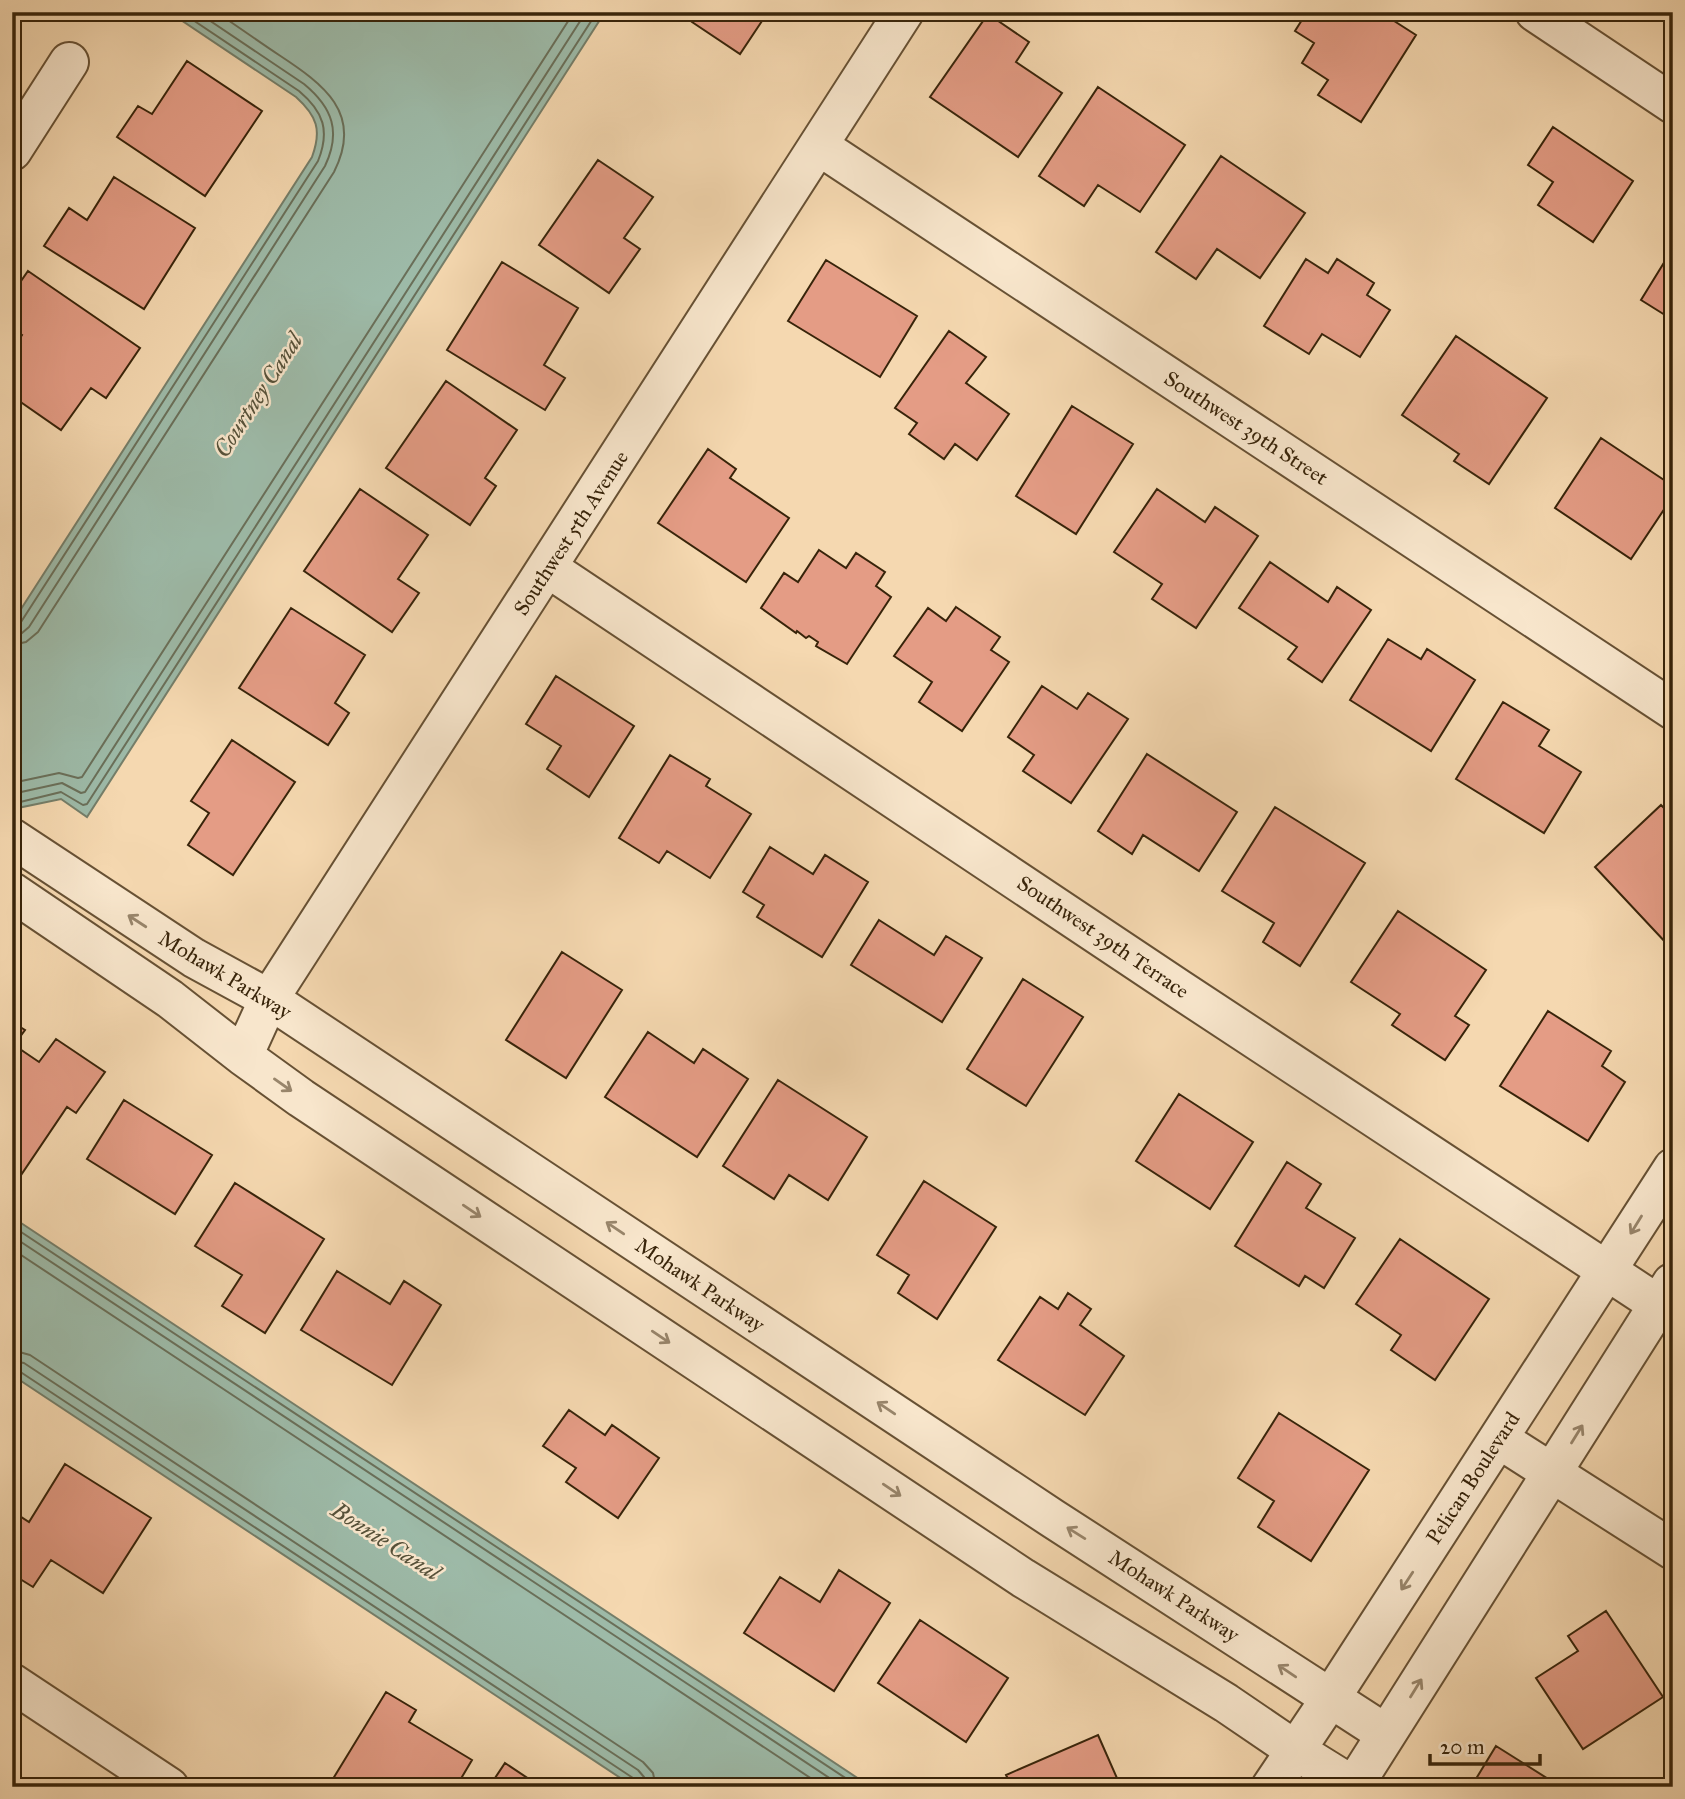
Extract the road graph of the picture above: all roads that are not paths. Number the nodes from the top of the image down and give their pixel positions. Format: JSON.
{"nodes":[{"id":1,"x":904,"y":12,"type":"edge"},
{"id":2,"x":1535,"y":12,"type":"edge"},
{"id":3,"x":69,"y":62,"type":"dead end"},
{"id":4,"x":1673,"y":104,"type":"edge"},
{"id":5,"x":819,"y":146,"type":"junction"},
{"id":6,"x":12,"y":151,"type":"edge"},
{"id":7,"x":548,"y":568,"type":"junction"},
{"id":8,"x":1673,"y":710,"type":"edge"},
{"id":9,"x":12,"y":838,"type":"edge"},
{"id":10,"x":12,"y":892,"type":"edge"},
{"id":11,"x":269,"y":999,"type":"junction"},
{"id":12,"x":243,"y":1056,"type":"junction"},
{"id":13,"x":1673,"y":1168,"type":"edge"},
{"id":14,"x":1608,"y":1270,"type":"junction"},
{"id":15,"x":1666,"y":1294,"type":"edge"},
{"id":16,"x":1499,"y":1439,"type":"junction"},
{"id":17,"x":1552,"y":1472,"type":"junction"},
{"id":18,"x":1673,"y":1550,"type":"edge"},
{"id":19,"x":12,"y":1683,"type":"edge"},
{"id":20,"x":1330,"y":1699,"type":"junction"},
{"id":21,"x":1386,"y":1734,"type":"junction"},
{"id":22,"x":1295,"y":1750,"type":"junction"},
{"id":23,"x":1353,"y":1786,"type":"edge"},
{"id":24,"x":169,"y":1787,"type":"edge"},
{"id":25,"x":1271,"y":1787,"type":"edge"}],
"edges":[{"from":1,"to":5,"type":"street","name":"Southwest 5th Avenue"},
{"from":2,"to":4,"type":"street"},
{"from":3,"to":6,"type":"street"},
{"from":5,"to":7,"type":"street","name":"Southwest 5th Avenue"},
{"from":5,"to":8,"type":"street","name":"Southwest 39th Street"},
{"from":7,"to":11,"type":"street","name":"Southwest 5th Avenue"},
{"from":7,"to":14,"type":"street","name":"Southwest 39th Terrace"},
{"from":11,"to":9,"type":"street","name":"Mohawk Parkway","one_way":true},
{"from":10,"to":12,"type":"street"},
{"from":11,"to":12,"type":"street","name":"Southwest 5th Avenue"},
{"from":20,"to":11,"type":"street","name":"Mohawk Parkway","one_way":true},
{"from":12,"to":22,"type":"street","one_way":true},
{"from":13,"to":14,"type":"street","name":"Pelican Boulevard","one_way":true},
{"from":14,"to":15,"type":"street","name":"Southwest 39th Terrace"},
{"from":14,"to":16,"type":"street","name":"Pelican Boulevard"},
{"from":17,"to":15,"type":"street","one_way":true},
{"from":16,"to":17,"type":"street"},
{"from":16,"to":20,"type":"street","name":"Pelican Boulevard","one_way":true},
{"from":17,"to":18,"type":"street"},
{"from":21,"to":17,"type":"street","one_way":true},
{"from":19,"to":24,"type":"street"},
{"from":20,"to":21,"type":"street","name":"Mohawk Parkway"},
{"from":20,"to":22,"type":"street","name":"Pelican Boulevard"},
{"from":21,"to":23,"type":"street"},
{"from":22,"to":23,"type":"street"},
{"from":22,"to":25,"type":"street","name":"Pelican Boulevard"}]}
